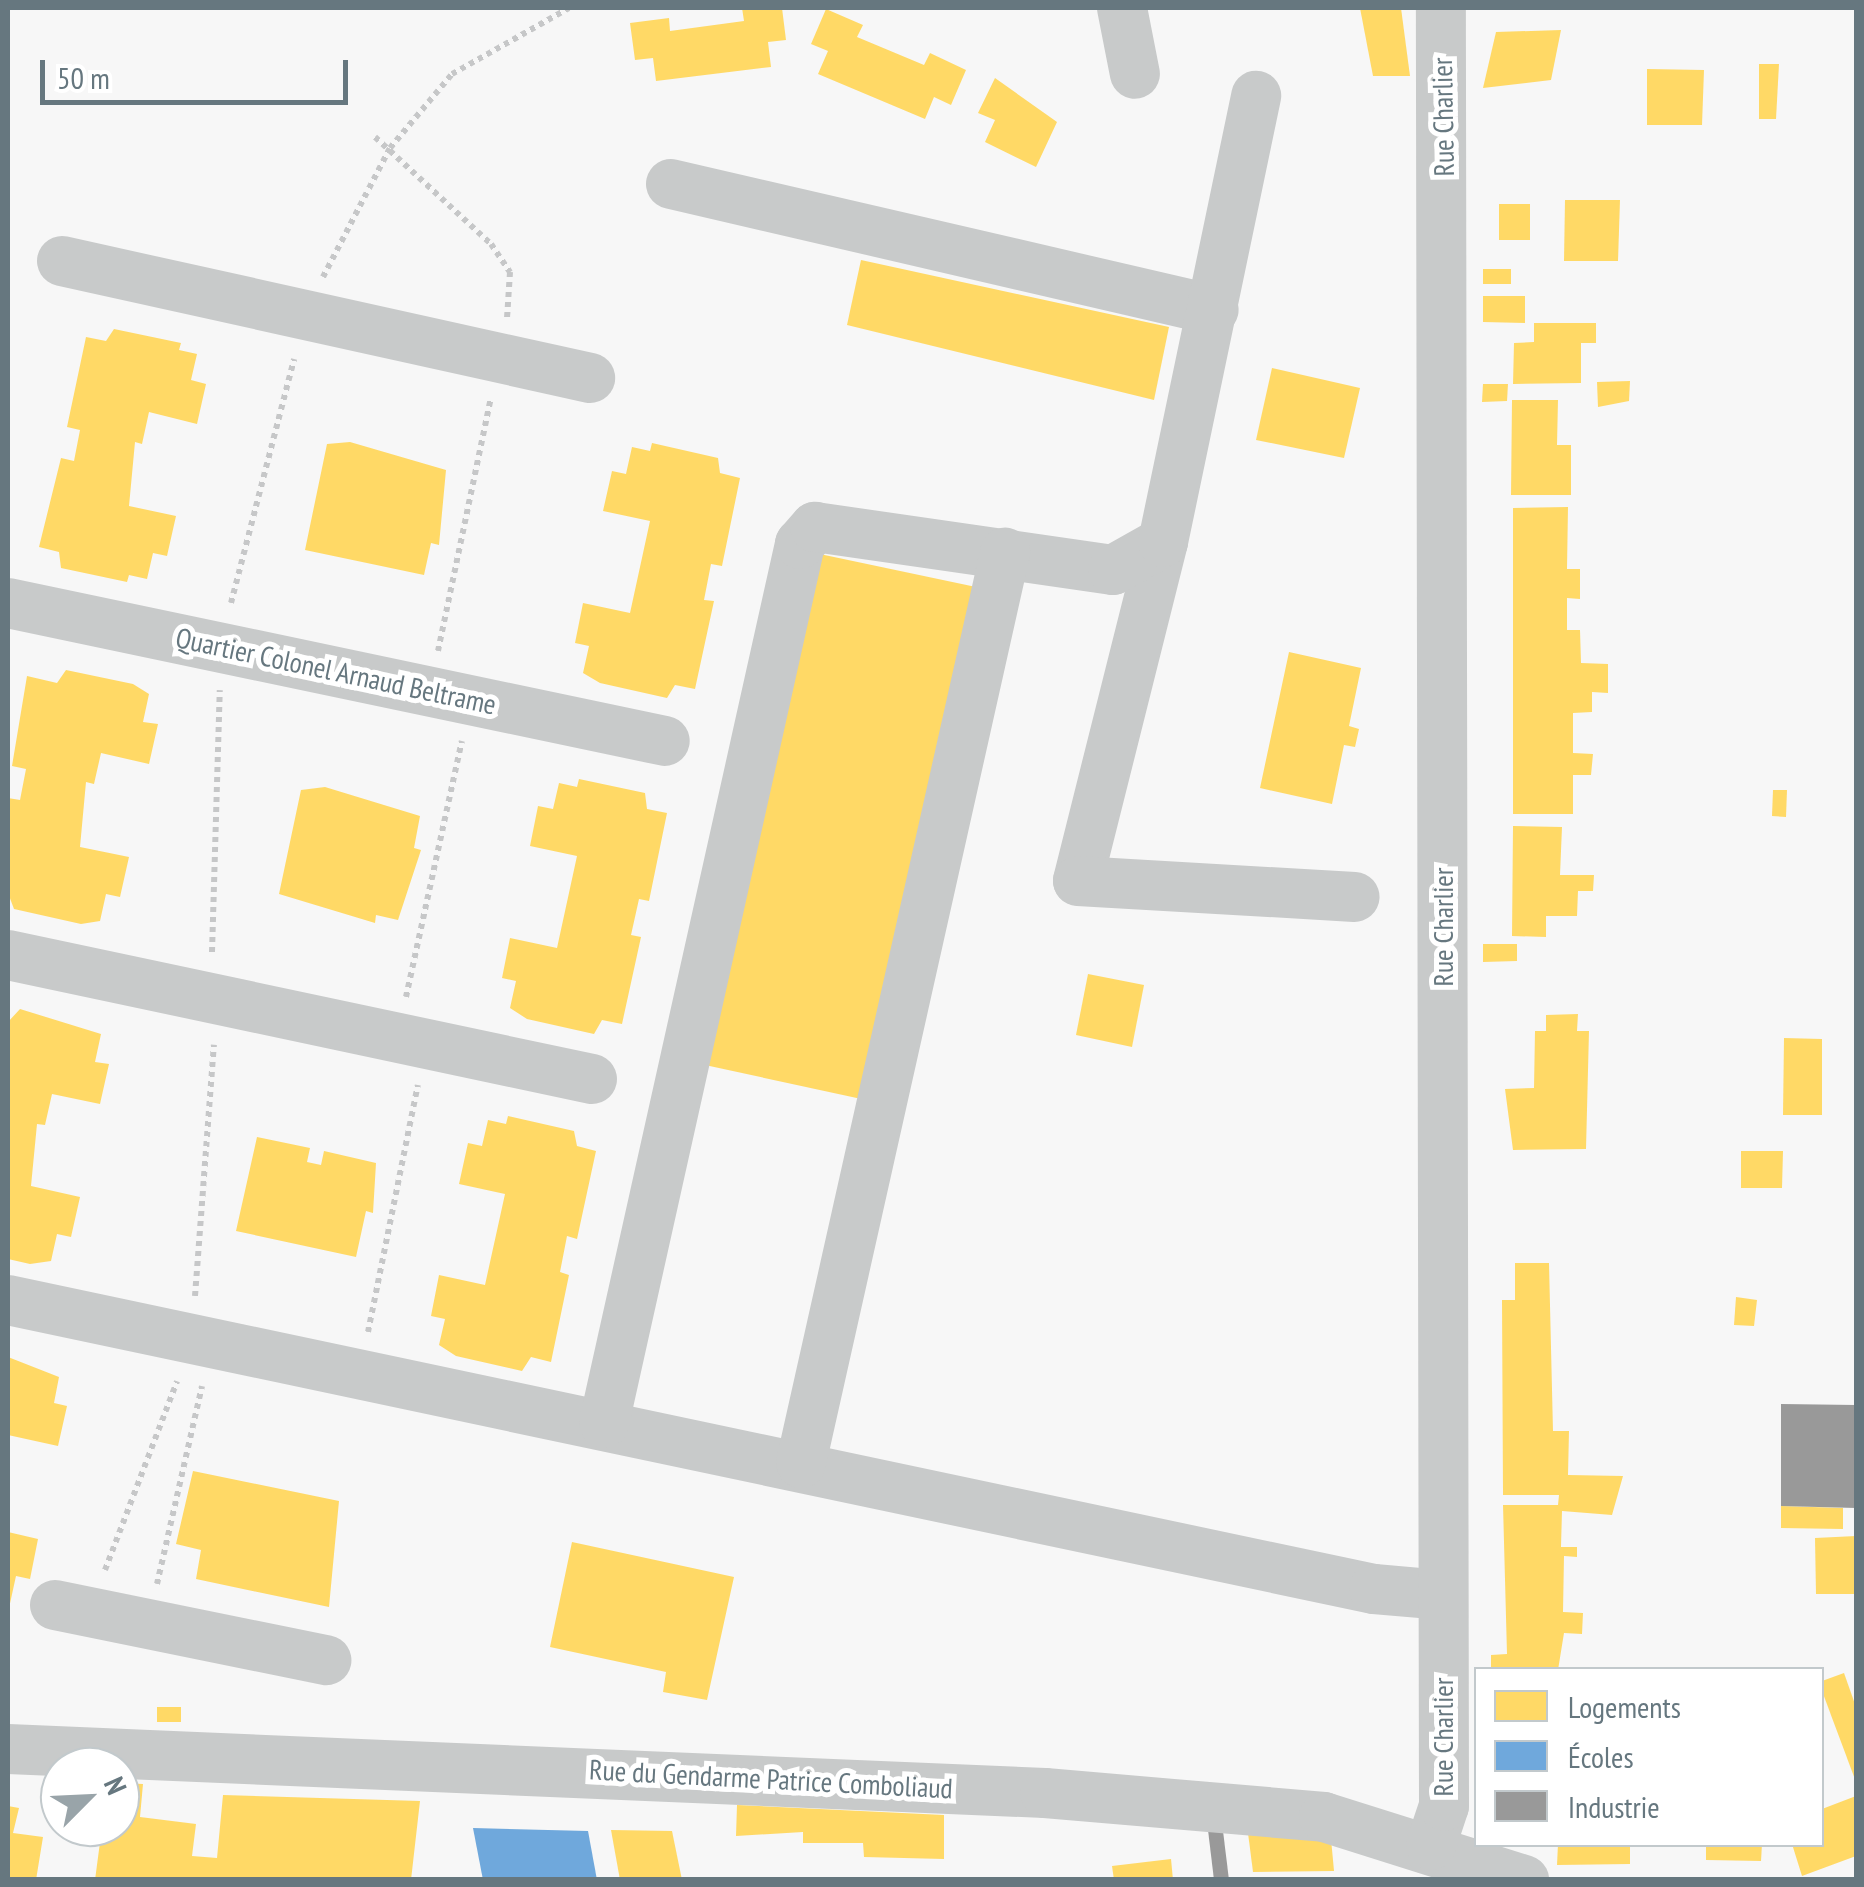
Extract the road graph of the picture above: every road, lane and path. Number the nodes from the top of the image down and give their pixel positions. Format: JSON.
{"nodes":[{"id":1,"x":569,"y":8,"type":"edge"},
{"id":2,"x":1122,"y":8,"type":"edge"},
{"id":3,"x":1441,"y":8,"type":"edge"},
{"id":4,"x":1135,"y":74,"type":"dead end"},
{"id":5,"x":1256,"y":96,"type":"dead end"},
{"id":6,"x":670,"y":184,"type":"dead end"},
{"id":7,"x":62,"y":261,"type":"dead end"},
{"id":8,"x":1214,"y":310,"type":"junction"},
{"id":9,"x":308,"y":318,"type":"junction"},
{"id":10,"x":590,"y":378,"type":"dead end"},
{"id":11,"x":1163,"y":542,"type":"junction"},
{"id":12,"x":1005,"y":553,"type":"junction"},
{"id":13,"x":8,"y":603,"type":"edge"},
{"id":14,"x":223,"y":647,"type":"junction"},
{"id":15,"x":471,"y":699,"type":"junction"},
{"id":16,"x":665,"y":741,"type":"dead end"},
{"id":17,"x":1355,"y":896,"type":"dead end"},
{"id":18,"x":8,"y":954,"type":"edge"},
{"id":19,"x":214,"y":1000,"type":"junction"},
{"id":20,"x":412,"y":1041,"type":"junction"},
{"id":21,"x":592,"y":1079,"type":"dead end"},
{"id":22,"x":8,"y":1300,"type":"edge"},
{"id":23,"x":200,"y":1340,"type":"junction"},
{"id":24,"x":360,"y":1373,"type":"junction"},
{"id":25,"x":604,"y":1423,"type":"junction"},
{"id":26,"x":801,"y":1464,"type":"junction"},
{"id":27,"x":1442,"y":1595,"type":"junction"},
{"id":28,"x":69,"y":1608,"type":"joint"},
{"id":29,"x":148,"y":1624,"type":"junction"},
{"id":30,"x":326,"y":1660,"type":"dead end"},
{"id":31,"x":8,"y":1748,"type":"edge"},
{"id":32,"x":1431,"y":1845,"type":"junction"},
{"id":33,"x":1524,"y":1880,"type":"edge"}],
"edges":[{"from":1,"to":9,"type":"path"},
{"from":2,"to":4,"type":"street"},
{"from":3,"to":27,"type":"street","name":"Rue Charlier"},
{"from":5,"to":8,"type":"street"},
{"from":6,"to":8,"type":"street"},
{"from":7,"to":9,"type":"street"},
{"from":8,"to":11,"type":"street"},
{"from":9,"to":10,"type":"street"},
{"from":9,"to":14,"type":"path"},
{"from":11,"to":12,"type":"street"},
{"from":11,"to":17,"type":"street"},
{"from":12,"to":25,"type":"street"},
{"from":12,"to":26,"type":"street"},
{"from":13,"to":14,"type":"street","name":"Quartier Colonel Arnaud Beltrame"},
{"from":14,"to":15,"type":"street","name":"Quartier Colonel Arnaud Beltrame"},
{"from":14,"to":19,"type":"path"},
{"from":15,"to":16,"type":"street","name":"Quartier Colonel Arnaud Beltrame"},
{"from":15,"to":20,"type":"path"},
{"from":18,"to":19,"type":"street"},
{"from":19,"to":20,"type":"street"},
{"from":19,"to":23,"type":"path"},
{"from":20,"to":21,"type":"street"},
{"from":20,"to":24,"type":"path"},
{"from":22,"to":23,"type":"street"},
{"from":23,"to":24,"type":"street"},
{"from":23,"to":28,"type":"path"},
{"from":23,"to":29,"type":"path"},
{"from":24,"to":25,"type":"street"},
{"from":25,"to":26,"type":"street"},
{"from":26,"to":27,"type":"street"},
{"from":27,"to":32,"type":"street","name":"Rue Charlier"},
{"from":28,"to":29,"type":"street"},
{"from":29,"to":30,"type":"street"},
{"from":31,"to":32,"type":"street","name":"Rue du Gendarme Patrice Comboliaud"},
{"from":32,"to":33,"type":"street","name":"Rue du Gendarme Patrice Comboliaud"}]}
